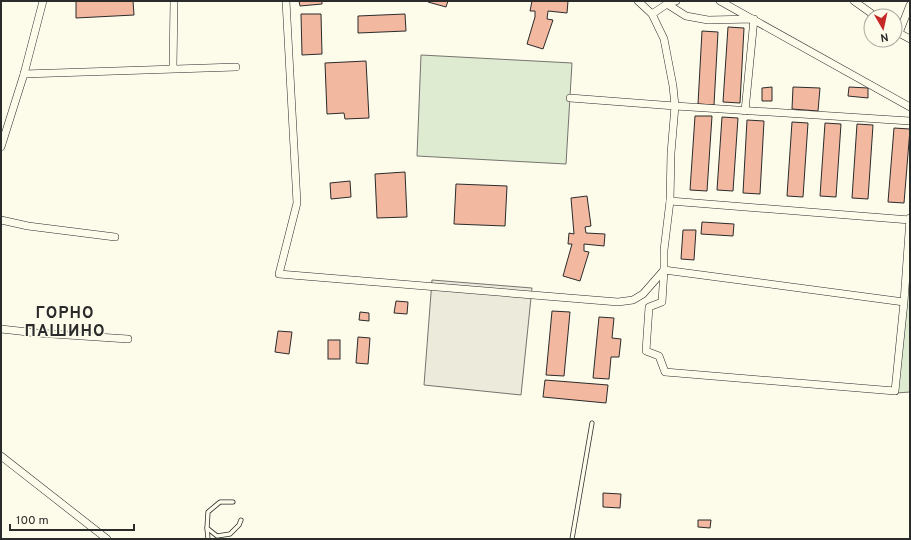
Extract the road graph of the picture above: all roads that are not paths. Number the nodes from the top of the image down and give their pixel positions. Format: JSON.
{"nodes":[{"id":1,"x":43,"y":1,"type":"edge"},
{"id":2,"x":174,"y":1,"type":"edge"},
{"id":3,"x":286,"y":1,"type":"edge"},
{"id":4,"x":638,"y":1,"type":"edge"},
{"id":5,"x":676,"y":1,"type":"edge"},
{"id":6,"x":720,"y":1,"type":"edge"},
{"id":7,"x":854,"y":1,"type":"edge"},
{"id":8,"x":667,"y":4,"type":"junction"},
{"id":9,"x":910,"y":5,"type":"edge"},
{"id":10,"x":864,"y":8,"type":"edge"},
{"id":11,"x":652,"y":14,"type":"junction"},
{"id":12,"x":754,"y":19,"type":"junction"},
{"id":13,"x":903,"y":20,"type":"edge"},
{"id":14,"x":236,"y":67,"type":"dead end"},
{"id":15,"x":173,"y":68,"type":"junction"},
{"id":16,"x":24,"y":74,"type":"junction"},
{"id":17,"x":570,"y":98,"type":"dead end"},
{"id":18,"x":675,"y":106,"type":"junction"},
{"id":19,"x":910,"y":107,"type":"edge"},
{"id":20,"x":745,"y":111,"type":"junction"},
{"id":21,"x":910,"y":121,"type":"edge"},
{"id":22,"x":1,"y":147,"type":"edge"},
{"id":23,"x":670,"y":201,"type":"junction"},
{"id":24,"x":910,"y":219,"type":"edge"},
{"id":25,"x":1,"y":220,"type":"edge"},
{"id":26,"x":115,"y":237,"type":"dead end"},
{"id":27,"x":664,"y":270,"type":"junction"},
{"id":28,"x":904,"y":302,"type":"junction"},
{"id":29,"x":1,"y":329,"type":"edge"},
{"id":30,"x":128,"y":339,"type":"dead end"},
{"id":31,"x":592,"y":423,"type":"dead end"},
{"id":32,"x":1,"y":456,"type":"edge"},
{"id":33,"x":233,"y":502,"type":"dead end"},
{"id":34,"x":241,"y":520,"type":"dead end"},
{"id":35,"x":207,"y":528,"type":"junction"},
{"id":36,"x":218,"y":537,"type":"edge"},
{"id":37,"x":107,"y":539,"type":"edge"},
{"id":38,"x":208,"y":539,"type":"edge"},
{"id":39,"x":572,"y":539,"type":"edge"}],
"edges":[{"from":1,"to":16,"type":"street"},
{"from":2,"to":15,"type":"street"},
{"from":3,"to":27,"type":"street"},
{"from":4,"to":11,"type":"street"},
{"from":5,"to":8,"type":"street"},
{"from":6,"to":12,"type":"street"},
{"from":7,"to":10,"type":"street"},
{"from":8,"to":11,"type":"street"},
{"from":8,"to":12,"type":"street"},
{"from":9,"to":13,"type":"street"},
{"from":11,"to":18,"type":"street"},
{"from":12,"to":19,"type":"street"},
{"from":12,"to":20,"type":"street"},
{"from":14,"to":15,"type":"street"},
{"from":15,"to":16,"type":"street"},
{"from":16,"to":22,"type":"street"},
{"from":17,"to":18,"type":"street"},
{"from":18,"to":20,"type":"street"},
{"from":18,"to":23,"type":"street"},
{"from":20,"to":21,"type":"street"},
{"from":23,"to":24,"type":"street"},
{"from":23,"to":27,"type":"street"},
{"from":24,"to":28,"type":"street"},
{"from":25,"to":26,"type":"street"},
{"from":27,"to":28,"type":"street"},
{"from":27,"to":28,"type":"street"},
{"from":29,"to":30,"type":"street"},
{"from":31,"to":39,"type":"lane"},
{"from":32,"to":37,"type":"street"},
{"from":33,"to":35,"type":"lane"},
{"from":34,"to":36,"type":"lane"},
{"from":35,"to":36,"type":"lane"},
{"from":35,"to":38,"type":"lane"}]}
